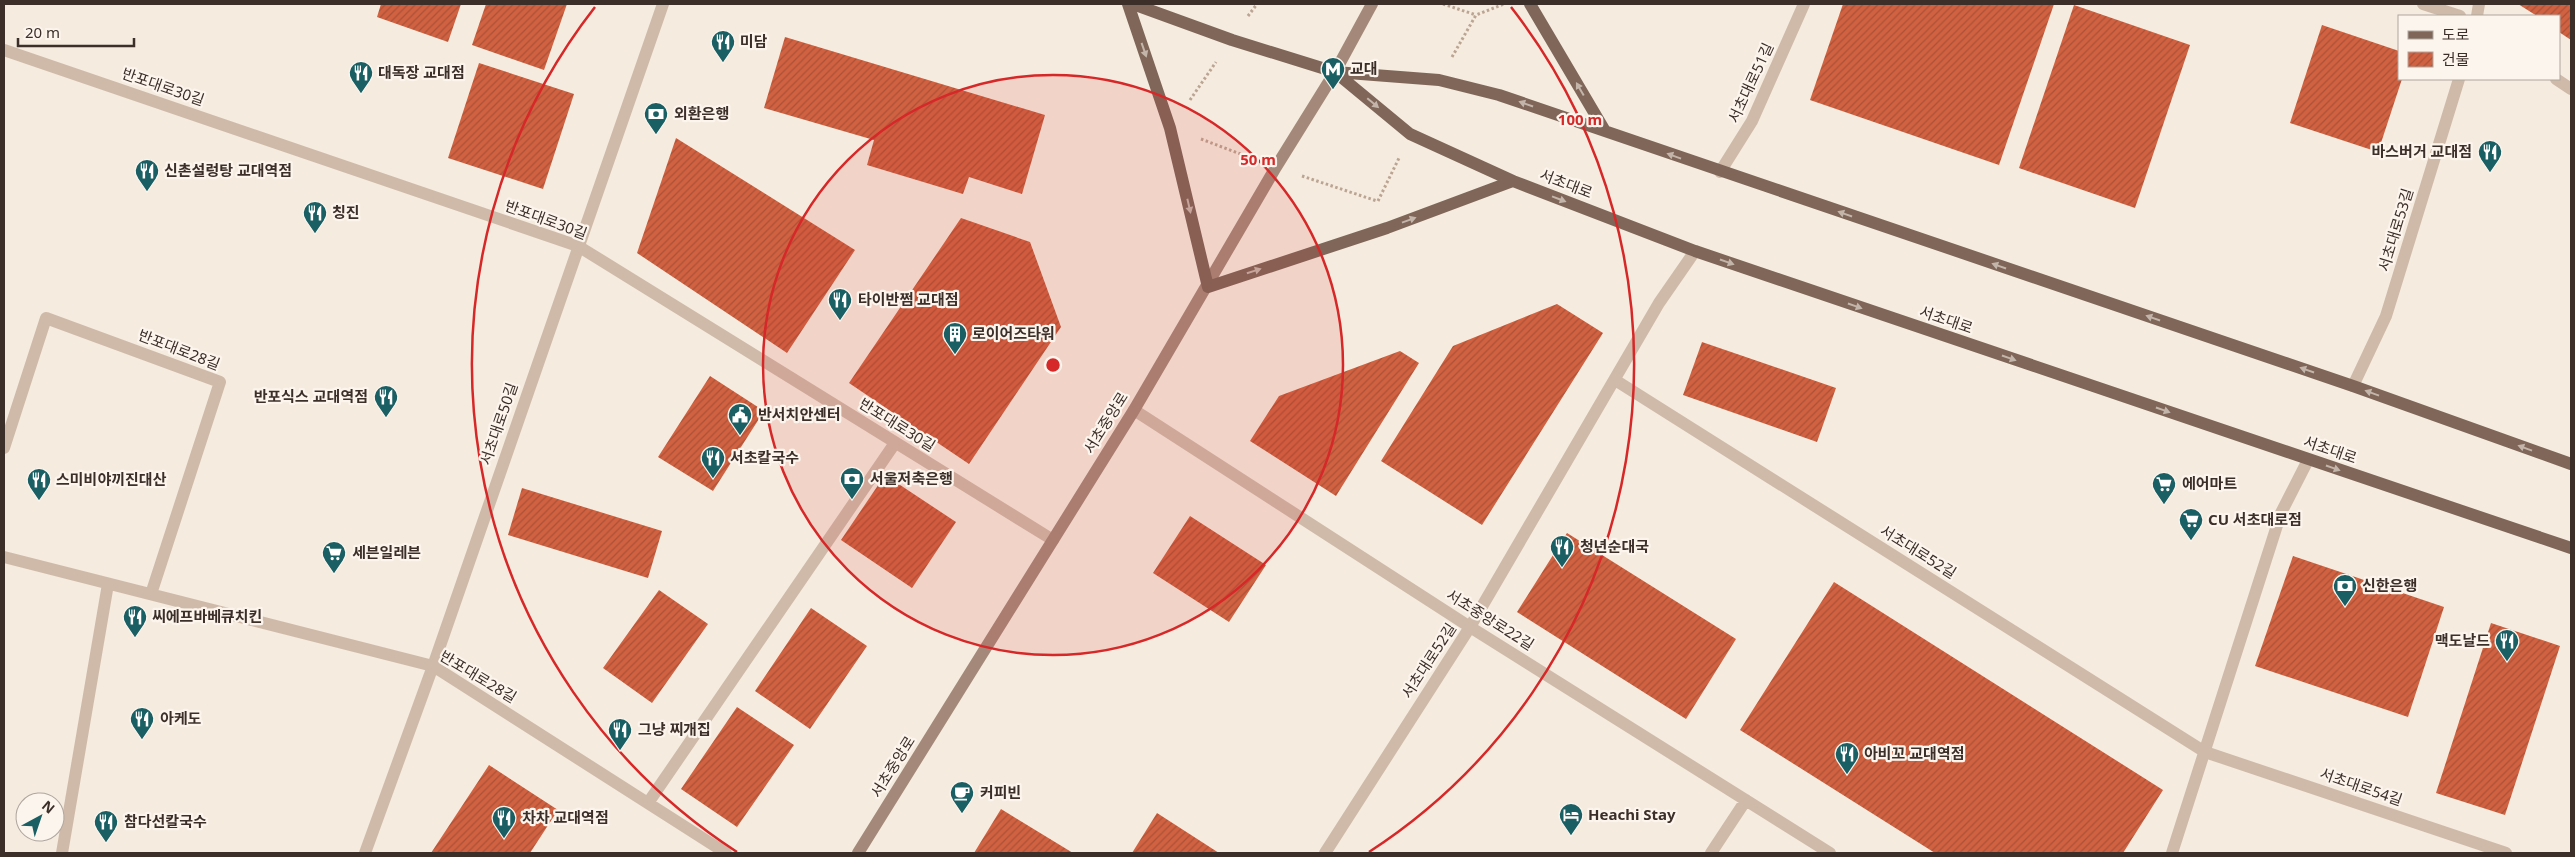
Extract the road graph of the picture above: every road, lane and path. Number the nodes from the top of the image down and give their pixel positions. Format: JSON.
{"nodes":[{"id":1,"x":663,"y":4,"type":"edge"},
{"id":2,"x":1128,"y":4,"type":"edge"},
{"id":3,"x":1133,"y":4,"type":"edge"},
{"id":4,"x":1257,"y":4,"type":"edge"},
{"id":5,"x":1372,"y":4,"type":"edge"},
{"id":6,"x":1442,"y":4,"type":"edge"},
{"id":7,"x":1504,"y":4,"type":"edge"},
{"id":8,"x":1530,"y":4,"type":"edge"},
{"id":9,"x":1804,"y":4,"type":"edge"},
{"id":10,"x":2423,"y":4,"type":"edge"},
{"id":11,"x":2457,"y":15,"type":"edge"},
{"id":12,"x":1232,"y":40,"type":"junction"},
{"id":13,"x":4,"y":50,"type":"edge"},
{"id":14,"x":1335,"y":72,"type":"junction"},
{"id":15,"x":2459,"y":80,"type":"edge"},
{"id":16,"x":2558,"y":80,"type":"edge"},
{"id":17,"x":2571,"y":89,"type":"edge"},
{"id":18,"x":1170,"y":128,"type":"junction"},
{"id":19,"x":1605,"y":131,"type":"junction"},
{"id":20,"x":1720,"y":172,"type":"junction"},
{"id":21,"x":1513,"y":181,"type":"junction"},
{"id":22,"x":578,"y":246,"type":"junction"},
{"id":23,"x":1696,"y":251,"type":"junction"},
{"id":24,"x":1208,"y":287,"type":"junction"},
{"id":25,"x":1615,"y":380,"type":"junction"},
{"id":26,"x":2353,"y":386,"type":"junction"},
{"id":27,"x":1134,"y":410,"type":"junction"},
{"id":28,"x":895,"y":443,"type":"junction"},
{"id":29,"x":4,"y":448,"type":"edge"},
{"id":30,"x":2308,"y":460,"type":"junction"},
{"id":31,"x":2571,"y":464,"type":"edge"},
{"id":32,"x":1053,"y":540,"type":"junction"},
{"id":33,"x":2571,"y":548,"type":"edge"},
{"id":34,"x":4,"y":557,"type":"edge"},
{"id":35,"x":108,"y":584,"type":"junction"},
{"id":36,"x":151,"y":594,"type":"junction"},
{"id":37,"x":1470,"y":627,"type":"junction"},
{"id":38,"x":433,"y":666,"type":"junction"},
{"id":39,"x":2205,"y":752,"type":"junction"},
{"id":40,"x":1746,"y":800,"type":"junction"},
{"id":41,"x":648,"y":803,"type":"junction"},
{"id":42,"x":62,"y":853,"type":"edge"},
{"id":43,"x":365,"y":853,"type":"edge"},
{"id":44,"x":726,"y":853,"type":"edge"},
{"id":45,"x":858,"y":853,"type":"edge"},
{"id":46,"x":1325,"y":853,"type":"edge"},
{"id":47,"x":1711,"y":853,"type":"edge"},
{"id":48,"x":1830,"y":853,"type":"edge"},
{"id":49,"x":2172,"y":853,"type":"edge"},
{"id":50,"x":2506,"y":853,"type":"edge"}],
"edges":[{"from":1,"to":22,"type":"street","name":"서초대로50길"},
{"from":2,"to":18,"type":"main road","one_way":true},
{"from":3,"to":12,"type":"main road","name":"서초대로"},
{"from":4,"to":12,"type":"path"},
{"from":5,"to":14,"type":"main road","name":"서초중앙로"},
{"from":6,"to":7,"type":"path"},
{"from":19,"to":8,"type":"main road","one_way":true},
{"from":9,"to":20,"type":"street","name":"서초대로51길"},
{"from":10,"to":11,"type":"street"},
{"from":12,"to":14,"type":"main road","name":"서초대로"},
{"from":12,"to":18,"type":"path"},
{"from":13,"to":22,"type":"street","name":"반포대로30길"},
{"from":19,"to":14,"type":"main road","name":"서초대로","one_way":true},
{"from":14,"to":21,"type":"main road","name":"서초대로","one_way":true},
{"from":14,"to":24,"type":"main road","name":"서초중앙로"},
{"from":15,"to":26,"type":"street","name":"서초대로53길"},
{"from":16,"to":17,"type":"street"},
{"from":18,"to":24,"type":"main road","one_way":true},
{"from":20,"to":19,"type":"main road","name":"서초대로","one_way":true},
{"from":26,"to":20,"type":"main road","name":"서초대로","one_way":true},
{"from":21,"to":23,"type":"main road","name":"서초대로","one_way":true},
{"from":24,"to":21,"type":"main road","one_way":true},
{"from":22,"to":28,"type":"street","name":"반포대로30길"},
{"from":22,"to":38,"type":"street","name":"서초대로50길"},
{"from":23,"to":25,"type":"street","name":"서초대로52길"},
{"from":23,"to":30,"type":"main road","name":"서초대로","one_way":true},
{"from":24,"to":27,"type":"main road","name":"서초중앙로"},
{"from":25,"to":37,"type":"street","name":"서초대로52길"},
{"from":25,"to":39,"type":"street","name":"서초대로52길"},
{"from":31,"to":26,"type":"main road","name":"서초대로","one_way":true},
{"from":27,"to":32,"type":"main road","name":"서초중앙로"},
{"from":27,"to":37,"type":"street","name":"서초중앙로22길"},
{"from":28,"to":32,"type":"street","name":"반포대로30길"},
{"from":28,"to":41,"type":"street"},
{"from":29,"to":36,"type":"street","name":"반포대로28길"},
{"from":30,"to":33,"type":"main road","name":"서초대로","one_way":true},
{"from":30,"to":39,"type":"street"},
{"from":32,"to":45,"type":"main road","name":"서초중앙로"},
{"from":34,"to":35,"type":"street","name":"반포대로28길"},
{"from":35,"to":36,"type":"street","name":"반포대로28길"},
{"from":35,"to":42,"type":"street"},
{"from":36,"to":38,"type":"street","name":"반포대로28길"},
{"from":37,"to":40,"type":"street","name":"서초중앙로22길"},
{"from":37,"to":46,"type":"street","name":"서초대로52길"},
{"from":38,"to":41,"type":"street","name":"반포대로28길"},
{"from":38,"to":43,"type":"street","name":"서초대로50길"},
{"from":39,"to":49,"type":"street"},
{"from":39,"to":50,"type":"street","name":"서초대로54길"},
{"from":40,"to":47,"type":"street"},
{"from":40,"to":48,"type":"street","name":"서초중앙로22길"},
{"from":41,"to":44,"type":"street","name":"반포대로28길"}]}
